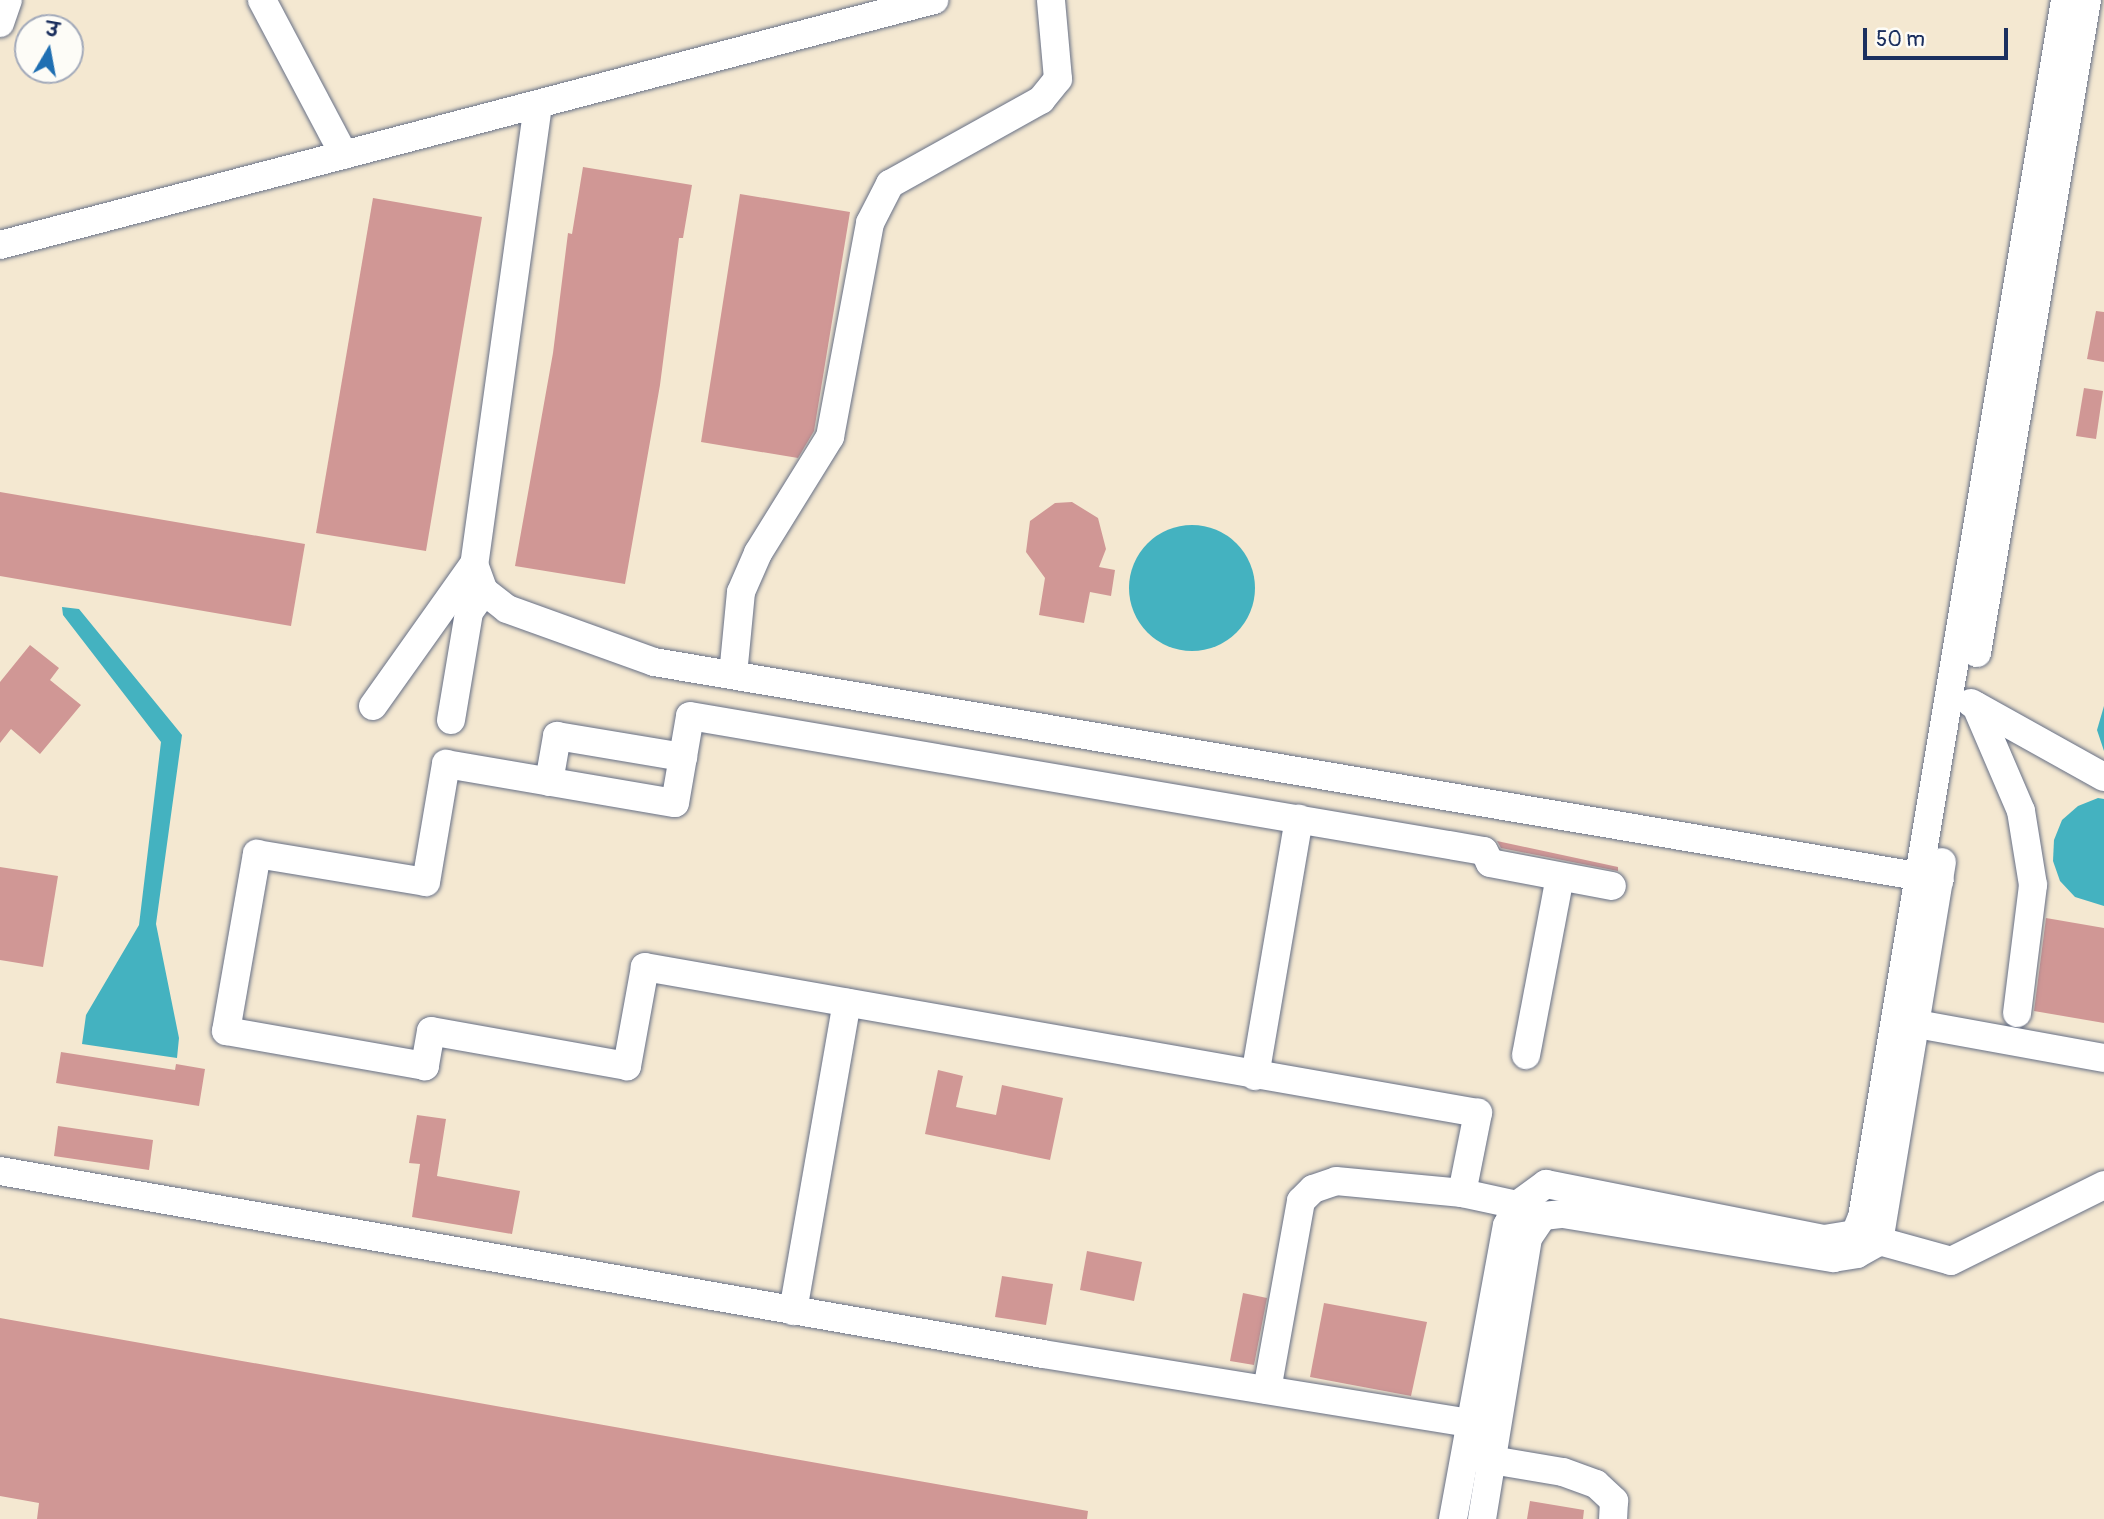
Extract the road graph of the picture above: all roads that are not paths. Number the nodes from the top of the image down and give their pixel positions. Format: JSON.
{"nodes":[{"id":1,"x":8,"y":0,"type":"edge"},
{"id":2,"x":262,"y":0,"type":"edge"},
{"id":3,"x":934,"y":0,"type":"edge"},
{"id":4,"x":1051,"y":0,"type":"edge"},
{"id":5,"x":2065,"y":0,"type":"edge"},
{"id":6,"x":2087,"y":0,"type":"edge"},
{"id":7,"x":0,"y":23,"type":"edge"},
{"id":8,"x":538,"y":105,"type":"junction"},
{"id":9,"x":344,"y":155,"type":"junction"},
{"id":10,"x":0,"y":245,"type":"edge"},
{"id":11,"x":2030,"y":275,"type":"junction"},
{"id":12,"x":474,"y":564,"type":"junction"},
{"id":13,"x":484,"y":590,"type":"junction"},
{"id":14,"x":733,"y":674,"type":"junction"},
{"id":15,"x":1972,"y":704,"type":"junction"},
{"id":16,"x":373,"y":706,"type":"dead end"},
{"id":17,"x":451,"y":720,"type":"dead end"},
{"id":18,"x":683,"y":757,"type":"junction"},
{"id":19,"x":2104,"y":777,"type":"edge"},
{"id":20,"x":549,"y":782,"type":"junction"},
{"id":21,"x":1299,"y":820,"type":"junction"},
{"id":22,"x":1560,"y":877,"type":"junction"},
{"id":23,"x":1930,"y":878,"type":"junction"},
{"id":24,"x":1612,"y":887,"type":"dead end"},
{"id":25,"x":847,"y":1003,"type":"junction"},
{"id":26,"x":2017,"y":1013,"type":"dead end"},
{"id":27,"x":1917,"y":1024,"type":"junction"},
{"id":28,"x":1526,"y":1055,"type":"dead end"},
{"id":29,"x":2104,"y":1058,"type":"edge"},
{"id":30,"x":1255,"y":1076,"type":"junction"},
{"id":31,"x":0,"y":1171,"type":"edge"},
{"id":32,"x":2104,"y":1185,"type":"edge"},
{"id":33,"x":1462,"y":1193,"type":"junction"},
{"id":34,"x":1529,"y":1212,"type":"junction"},
{"id":35,"x":1867,"y":1238,"type":"junction"},
{"id":36,"x":793,"y":1311,"type":"junction"},
{"id":37,"x":1266,"y":1390,"type":"junction"},
{"id":38,"x":1470,"y":1423,"type":"junction"},
{"id":39,"x":1497,"y":1427,"type":"junction"},
{"id":40,"x":1464,"y":1455,"type":"junction"},
{"id":41,"x":1492,"y":1459,"type":"junction"},
{"id":42,"x":1453,"y":1519,"type":"edge"},
{"id":43,"x":1482,"y":1519,"type":"edge"},
{"id":44,"x":1613,"y":1519,"type":"edge"}],
"edges":[{"from":1,"to":7,"type":"street"},
{"from":2,"to":9,"type":"street"},
{"from":3,"to":8,"type":"street"},
{"from":4,"to":14,"type":"street"},
{"from":5,"to":11,"type":"street"},
{"from":6,"to":11,"type":"street"},
{"from":8,"to":9,"type":"street"},
{"from":8,"to":12,"type":"street"},
{"from":9,"to":10,"type":"street"},
{"from":11,"to":15,"type":"street"},
{"from":11,"to":23,"type":"street"},
{"from":12,"to":13,"type":"street"},
{"from":12,"to":16,"type":"street"},
{"from":13,"to":14,"type":"street"},
{"from":13,"to":17,"type":"street"},
{"from":14,"to":23,"type":"street"},
{"from":15,"to":19,"type":"street"},
{"from":15,"to":23,"type":"street"},
{"from":15,"to":26,"type":"street"},
{"from":18,"to":20,"type":"street"},
{"from":18,"to":20,"type":"street"},
{"from":18,"to":21,"type":"street"},
{"from":20,"to":25,"type":"street"},
{"from":21,"to":22,"type":"street"},
{"from":21,"to":30,"type":"street"},
{"from":22,"to":24,"type":"street"},
{"from":22,"to":28,"type":"street"},
{"from":23,"to":27,"type":"street"},
{"from":23,"to":35,"type":"street"},
{"from":25,"to":30,"type":"street"},
{"from":25,"to":36,"type":"street"},
{"from":27,"to":29,"type":"street"},
{"from":27,"to":35,"type":"street"},
{"from":30,"to":33,"type":"street"},
{"from":31,"to":36,"type":"street"},
{"from":32,"to":35,"type":"street"},
{"from":33,"to":34,"type":"street"},
{"from":33,"to":37,"type":"street"},
{"from":34,"to":35,"type":"street"},
{"from":34,"to":38,"type":"street"},
{"from":34,"to":39,"type":"street"},
{"from":36,"to":37,"type":"street"},
{"from":37,"to":38,"type":"street"},
{"from":38,"to":39,"type":"street"},
{"from":38,"to":40,"type":"street"},
{"from":39,"to":41,"type":"street"},
{"from":40,"to":41,"type":"street"},
{"from":40,"to":42,"type":"street"},
{"from":41,"to":43,"type":"street"},
{"from":41,"to":44,"type":"street"}]}
